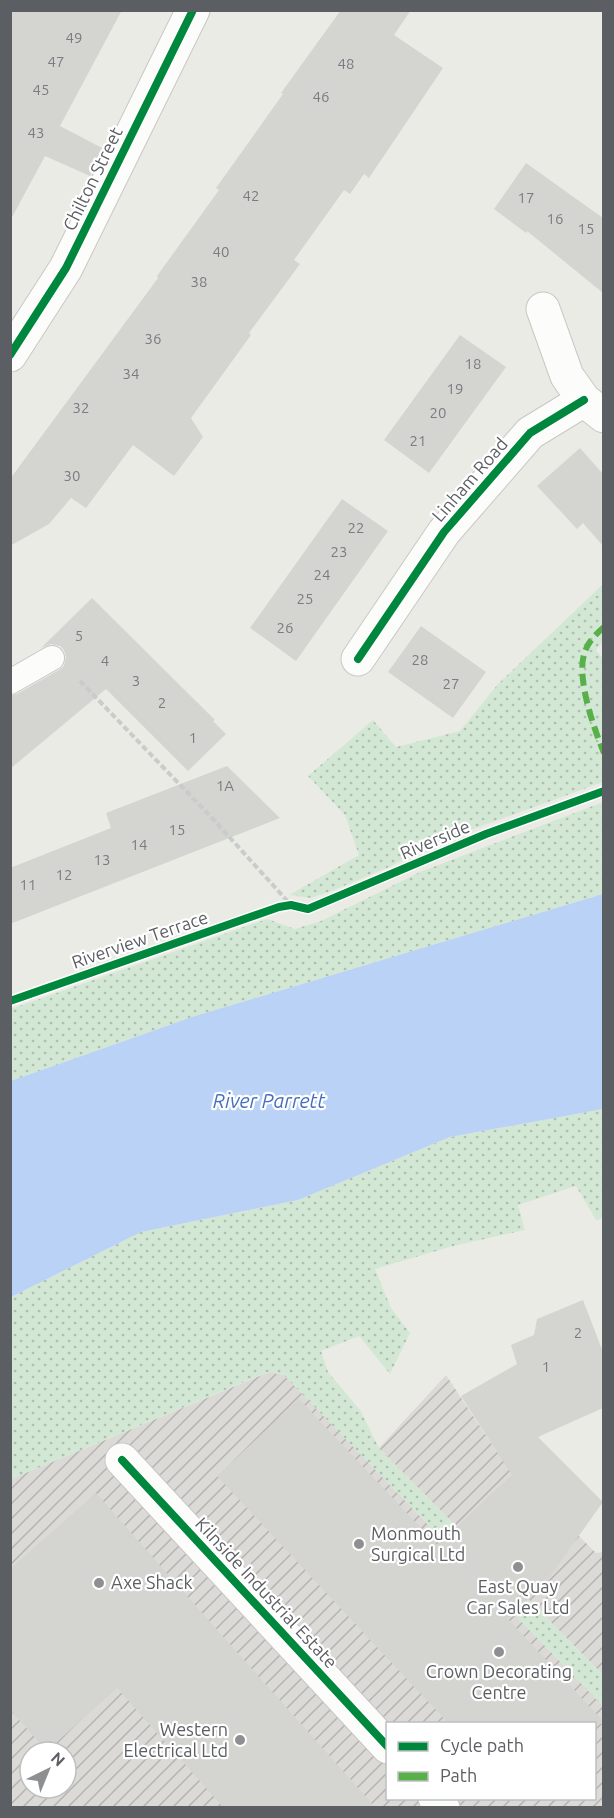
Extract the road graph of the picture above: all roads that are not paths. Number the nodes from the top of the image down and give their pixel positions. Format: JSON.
{"nodes":[{"id":1,"x":193,"y":10,"type":"edge"},
{"id":2,"x":543,"y":309,"type":"dead end"},
{"id":3,"x":10,"y":355,"type":"edge"},
{"id":4,"x":594,"y":408,"type":"edge"},
{"id":5,"x":52,"y":658,"type":"road end"},
{"id":6,"x":358,"y":659,"type":"dead end"},
{"id":7,"x":10,"y":682,"type":"edge"},
{"id":8,"x":122,"y":1460,"type":"dead end"},
{"id":9,"x":386,"y":1746,"type":"edge"}],
"edges":[{"from":1,"to":3,"type":"street","name":"Chilton Street"},
{"from":2,"to":4,"type":"street","name":"Linham Road"},
{"from":4,"to":6,"type":"street","name":"Linham Road"},
{"from":5,"to":7,"type":"lane"},
{"from":8,"to":9,"type":"street","name":"Kilnside Industrial Estate"}]}
